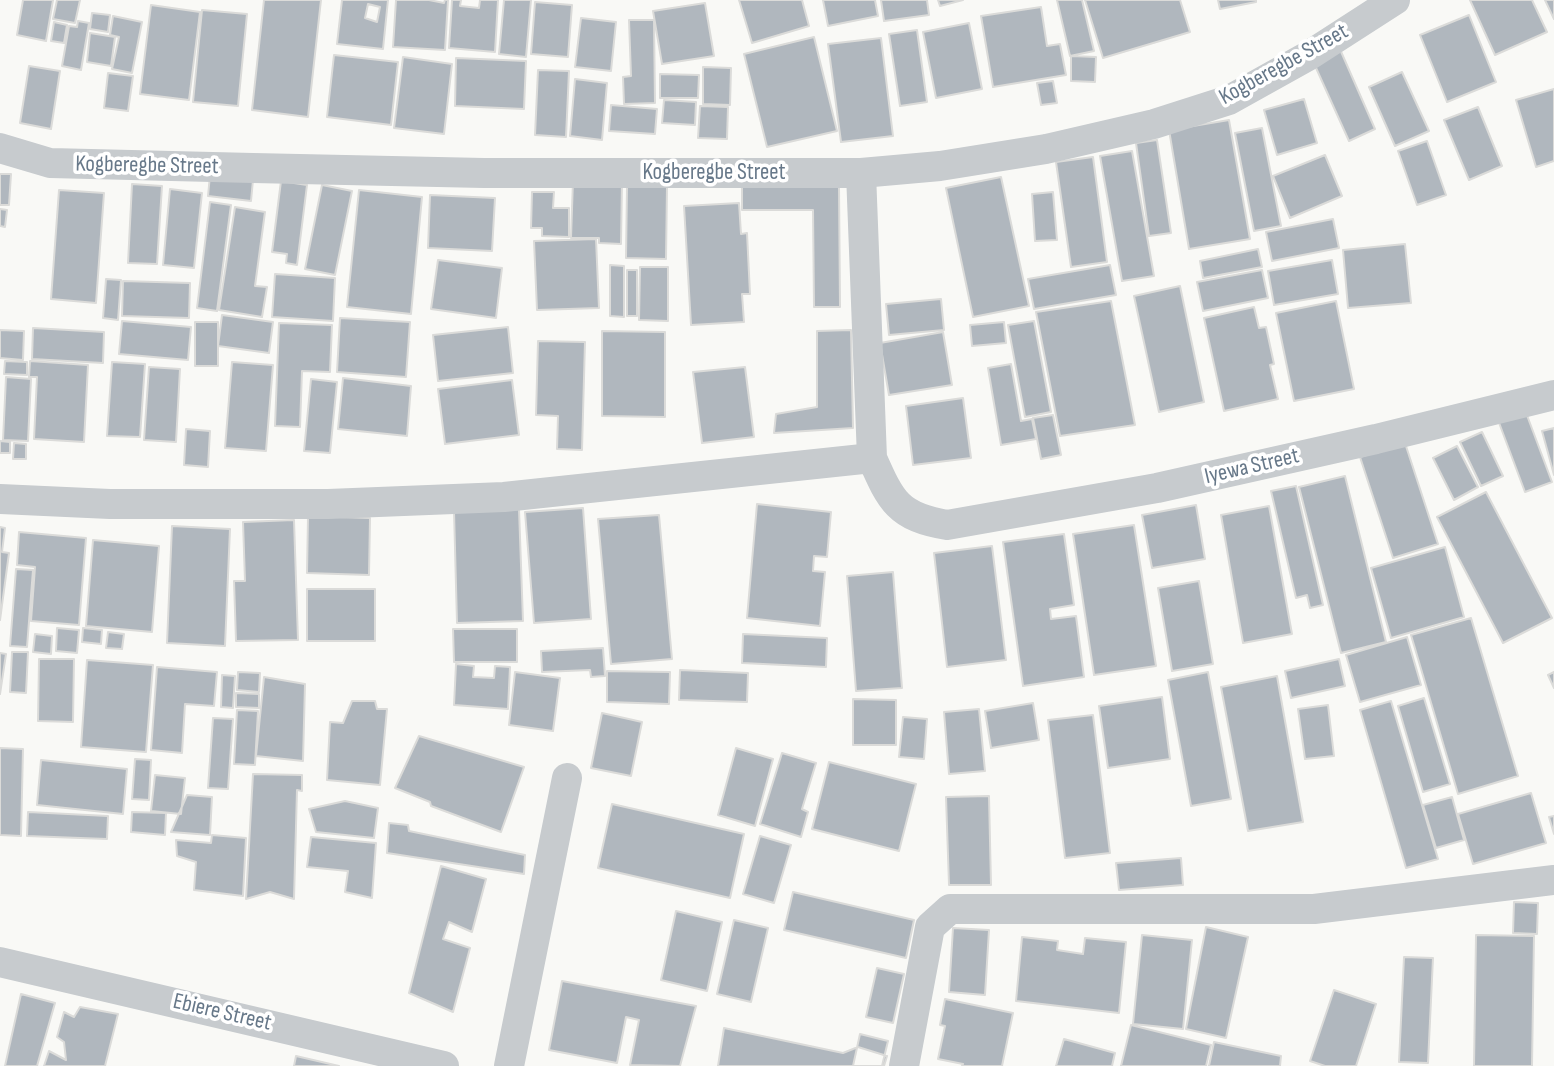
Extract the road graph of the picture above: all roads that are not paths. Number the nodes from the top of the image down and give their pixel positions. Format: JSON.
{"nodes":[{"id":1,"x":1395,"y":0,"type":"edge"},
{"id":2,"x":0,"y":148,"type":"edge"},
{"id":3,"x":861,"y":173,"type":"junction"},
{"id":4,"x":1554,"y":395,"type":"edge"},
{"id":5,"x":873,"y":457,"type":"junction"},
{"id":6,"x":0,"y":499,"type":"edge"},
{"id":7,"x":567,"y":778,"type":"dead end"},
{"id":8,"x":1554,"y":880,"type":"edge"},
{"id":9,"x":0,"y":962,"type":"edge"},
{"id":10,"x":444,"y":1066,"type":"edge"},
{"id":11,"x":509,"y":1066,"type":"edge"},
{"id":12,"x":904,"y":1066,"type":"edge"}],
"edges":[{"from":1,"to":3,"type":"street","name":"Kogberegbe Street"},
{"from":2,"to":3,"type":"street","name":"Kogberegbe Street"},
{"from":3,"to":5,"type":"street"},
{"from":4,"to":5,"type":"street","name":"Iyewa Street"},
{"from":5,"to":6,"type":"street"},
{"from":7,"to":11,"type":"street"},
{"from":8,"to":12,"type":"street"},
{"from":9,"to":10,"type":"street","name":"Ebiere Street"}]}
